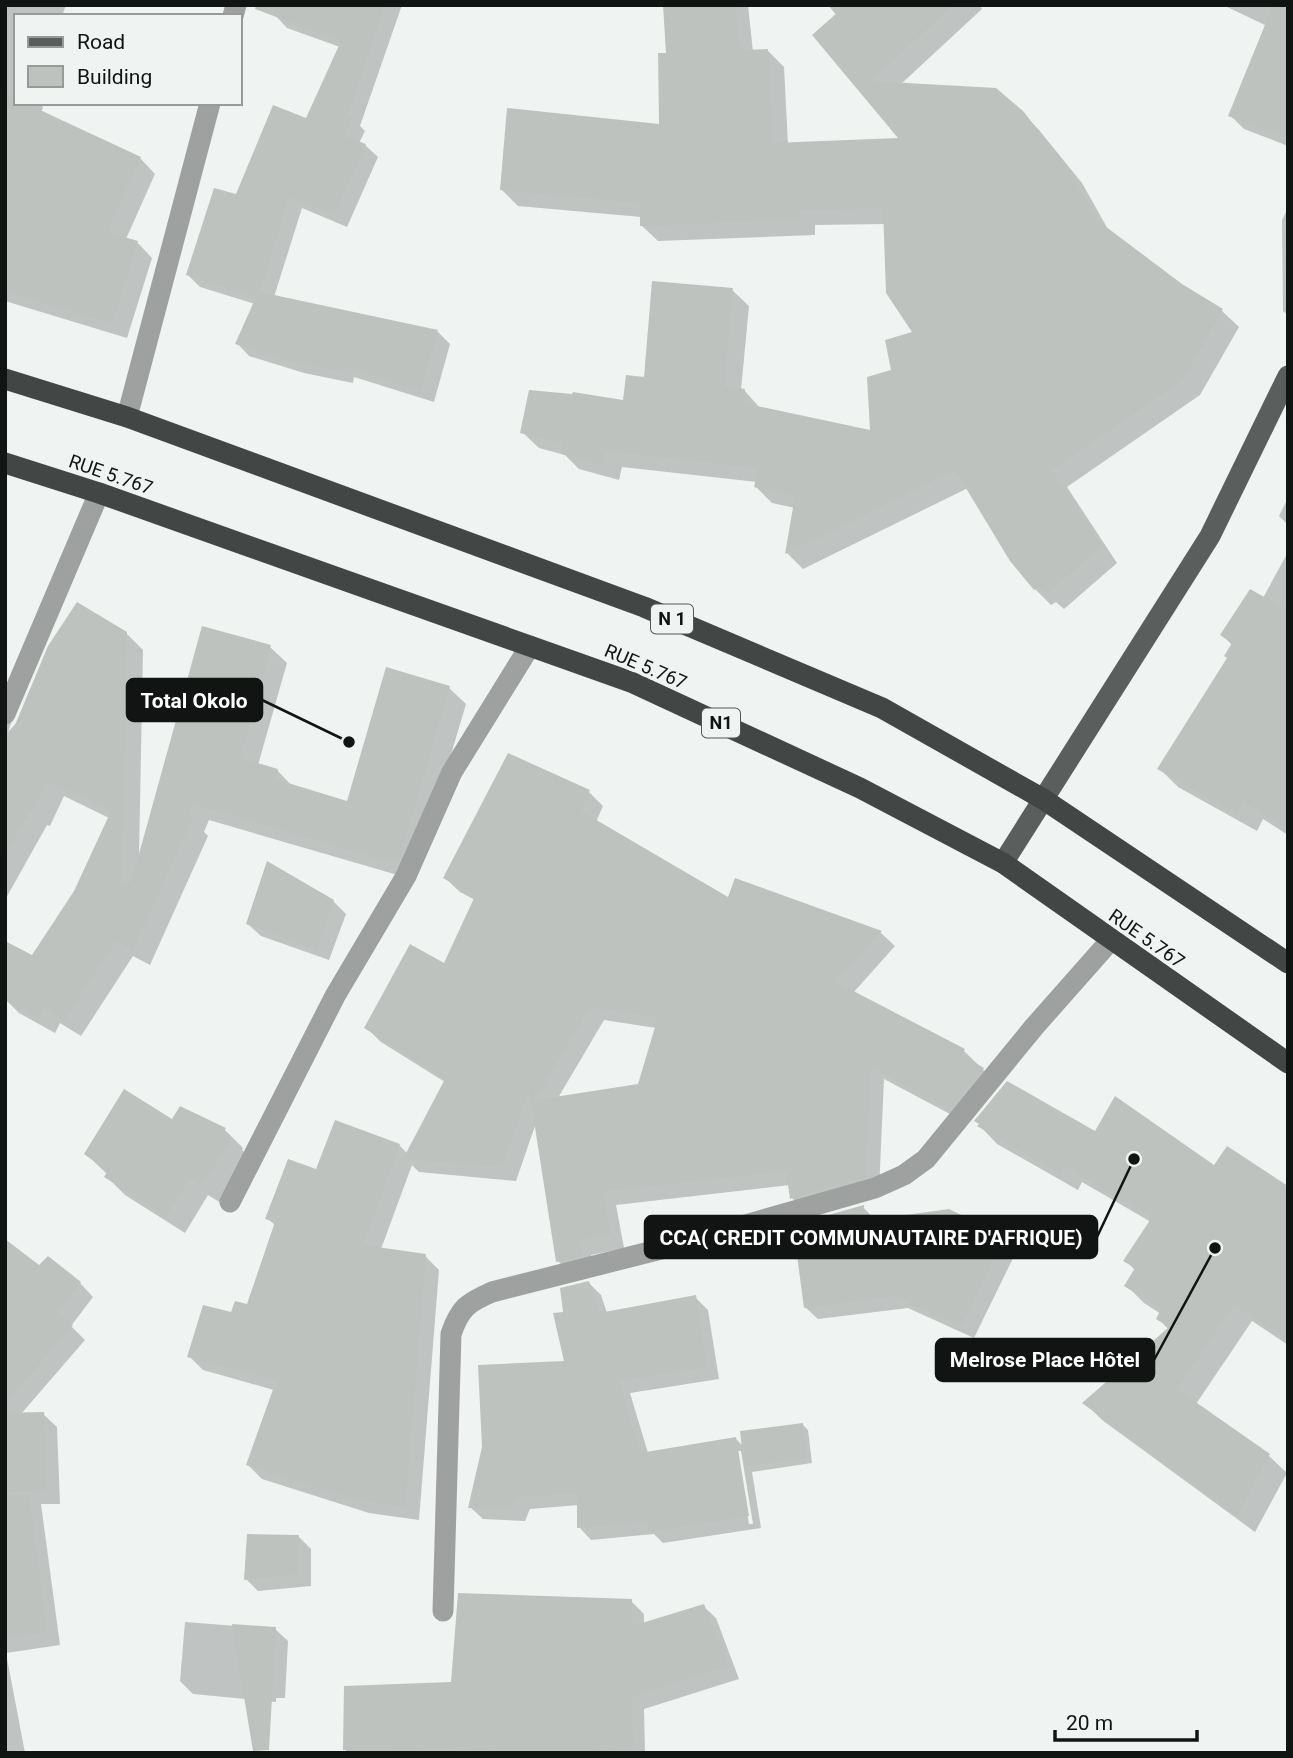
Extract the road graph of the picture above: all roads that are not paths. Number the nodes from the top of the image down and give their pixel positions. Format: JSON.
{"nodes":[{"id":1,"x":209,"y":105,"type":"edge"},
{"id":2,"x":1288,"y":376,"type":"edge"},
{"id":3,"x":5,"y":379,"type":"edge"},
{"id":4,"x":127,"y":416,"type":"junction"},
{"id":5,"x":5,"y":463,"type":"edge"},
{"id":6,"x":99,"y":494,"type":"junction"},
{"id":7,"x":530,"y":646,"type":"junction"},
{"id":8,"x":5,"y":714,"type":"edge"},
{"id":9,"x":1043,"y":799,"type":"junction"},
{"id":10,"x":1003,"y":863,"type":"junction"},
{"id":11,"x":1110,"y":941,"type":"junction"},
{"id":12,"x":1288,"y":963,"type":"edge"},
{"id":13,"x":1288,"y":1063,"type":"edge"},
{"id":14,"x":230,"y":1202,"type":"dead end"},
{"id":15,"x":443,"y":1611,"type":"dead end"}],
"edges":[{"from":1,"to":4,"type":"street"},
{"from":2,"to":9,"type":"main road"},
{"from":3,"to":4,"type":"highway","number":"N 1"},
{"from":4,"to":9,"type":"highway","number":"N 1"},
{"from":5,"to":6,"type":"highway","name":"RUE 5.767","number":"N1"},
{"from":6,"to":7,"type":"highway","name":"RUE 5.767","number":"N1"},
{"from":6,"to":8,"type":"street"},
{"from":7,"to":10,"type":"highway","name":"RUE 5.767","number":"N1"},
{"from":7,"to":14,"type":"street"},
{"from":9,"to":10,"type":"main road"},
{"from":9,"to":12,"type":"highway","number":"N 1"},
{"from":10,"to":11,"type":"highway","name":"RUE 5.767","number":"N1"},
{"from":11,"to":13,"type":"highway","name":"RUE 5.767","number":"N1"},
{"from":11,"to":15,"type":"street"}]}
